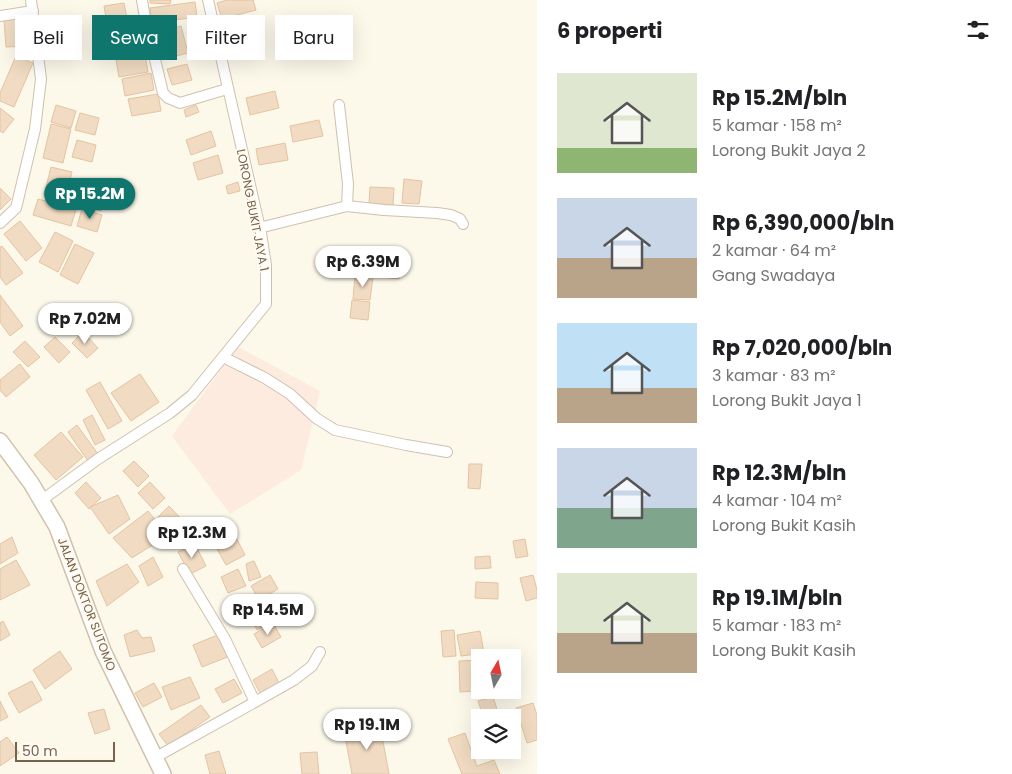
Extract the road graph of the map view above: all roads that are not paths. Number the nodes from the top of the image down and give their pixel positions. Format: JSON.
{"nodes":[{"id":1,"x":31,"y":0,"type":"edge"},
{"id":2,"x":142,"y":0,"type":"edge"},
{"id":3,"x":208,"y":0,"type":"edge"},
{"id":4,"x":33,"y":11,"type":"junction"},
{"id":5,"x":0,"y":16,"type":"edge"},
{"id":6,"x":227,"y":89,"type":"junction"},
{"id":7,"x":339,"y":105,"type":"dead end"},
{"id":8,"x":347,"y":206,"type":"junction"},
{"id":9,"x":0,"y":223,"type":"edge"},
{"id":10,"x":463,"y":224,"type":"dead end"},
{"id":11,"x":260,"y":228,"type":"junction"},
{"id":12,"x":223,"y":357,"type":"junction"},
{"id":13,"x":0,"y":441,"type":"edge"},
{"id":14,"x":448,"y":452,"type":"dead end"},
{"id":15,"x":42,"y":500,"type":"junction"},
{"id":16,"x":183,"y":570,"type":"dead end"},
{"id":17,"x":320,"y":652,"type":"dead end"},
{"id":18,"x":255,"y":702,"type":"junction"},
{"id":19,"x":156,"y":757,"type":"junction"},
{"id":20,"x":163,"y":774,"type":"edge"}],
"edges":[{"from":1,"to":4,"type":"street"},
{"from":2,"to":6,"type":"street"},
{"from":3,"to":6,"type":"street","name":"LORONG BUKIT JAYA 1"},
{"from":4,"to":5,"type":"street"},
{"from":4,"to":9,"type":"street"},
{"from":6,"to":11,"type":"street","name":"LORONG BUKIT JAYA 1"},
{"from":7,"to":8,"type":"street"},
{"from":8,"to":10,"type":"street"},
{"from":8,"to":11,"type":"street"},
{"from":11,"to":12,"type":"street","name":"LORONG BUKIT JAYA 1"},
{"from":12,"to":14,"type":"street"},
{"from":12,"to":15,"type":"street","name":"LORONG BUKIT JAYA 1"},
{"from":13,"to":15,"type":"street","name":"JALAN DOKTOR SUTOMO"},
{"from":15,"to":19,"type":"street","name":"JALAN DOKTOR SUTOMO"},
{"from":16,"to":18,"type":"street"},
{"from":17,"to":18,"type":"street"},
{"from":18,"to":19,"type":"street"},
{"from":19,"to":20,"type":"street","name":"JALAN DOKTOR SUTOMO"}]}
